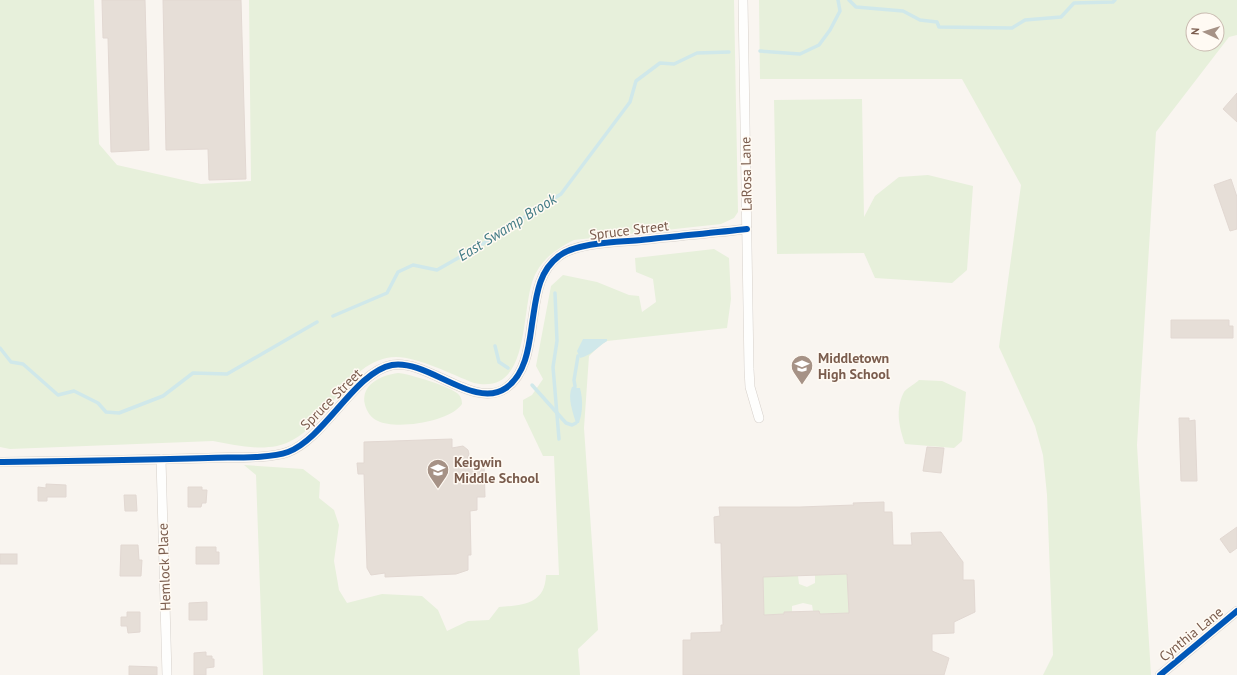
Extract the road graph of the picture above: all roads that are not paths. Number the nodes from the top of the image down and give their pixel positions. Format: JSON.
{"nodes":[{"id":1,"x":743,"y":0,"type":"edge"},
{"id":2,"x":747,"y":229,"type":"junction"},
{"id":3,"x":759,"y":418,"type":"dead end"},
{"id":4,"x":161,"y":459,"type":"junction"},
{"id":5,"x":0,"y":462,"type":"edge"},
{"id":6,"x":1237,"y":612,"type":"edge"},
{"id":7,"x":167,"y":675,"type":"edge"},
{"id":8,"x":1160,"y":675,"type":"edge"}],
"edges":[{"from":1,"to":2,"type":"street","name":"LaRosa Lane"},
{"from":2,"to":3,"type":"street","name":"LaRosa Lane"},
{"from":2,"to":4,"type":"street","name":"Spruce Street"},
{"from":4,"to":5,"type":"street","name":"Spruce Street"},
{"from":4,"to":7,"type":"street","name":"Hemlock Place"},
{"from":6,"to":8,"type":"street","name":"Cynthia Lane"}]}
